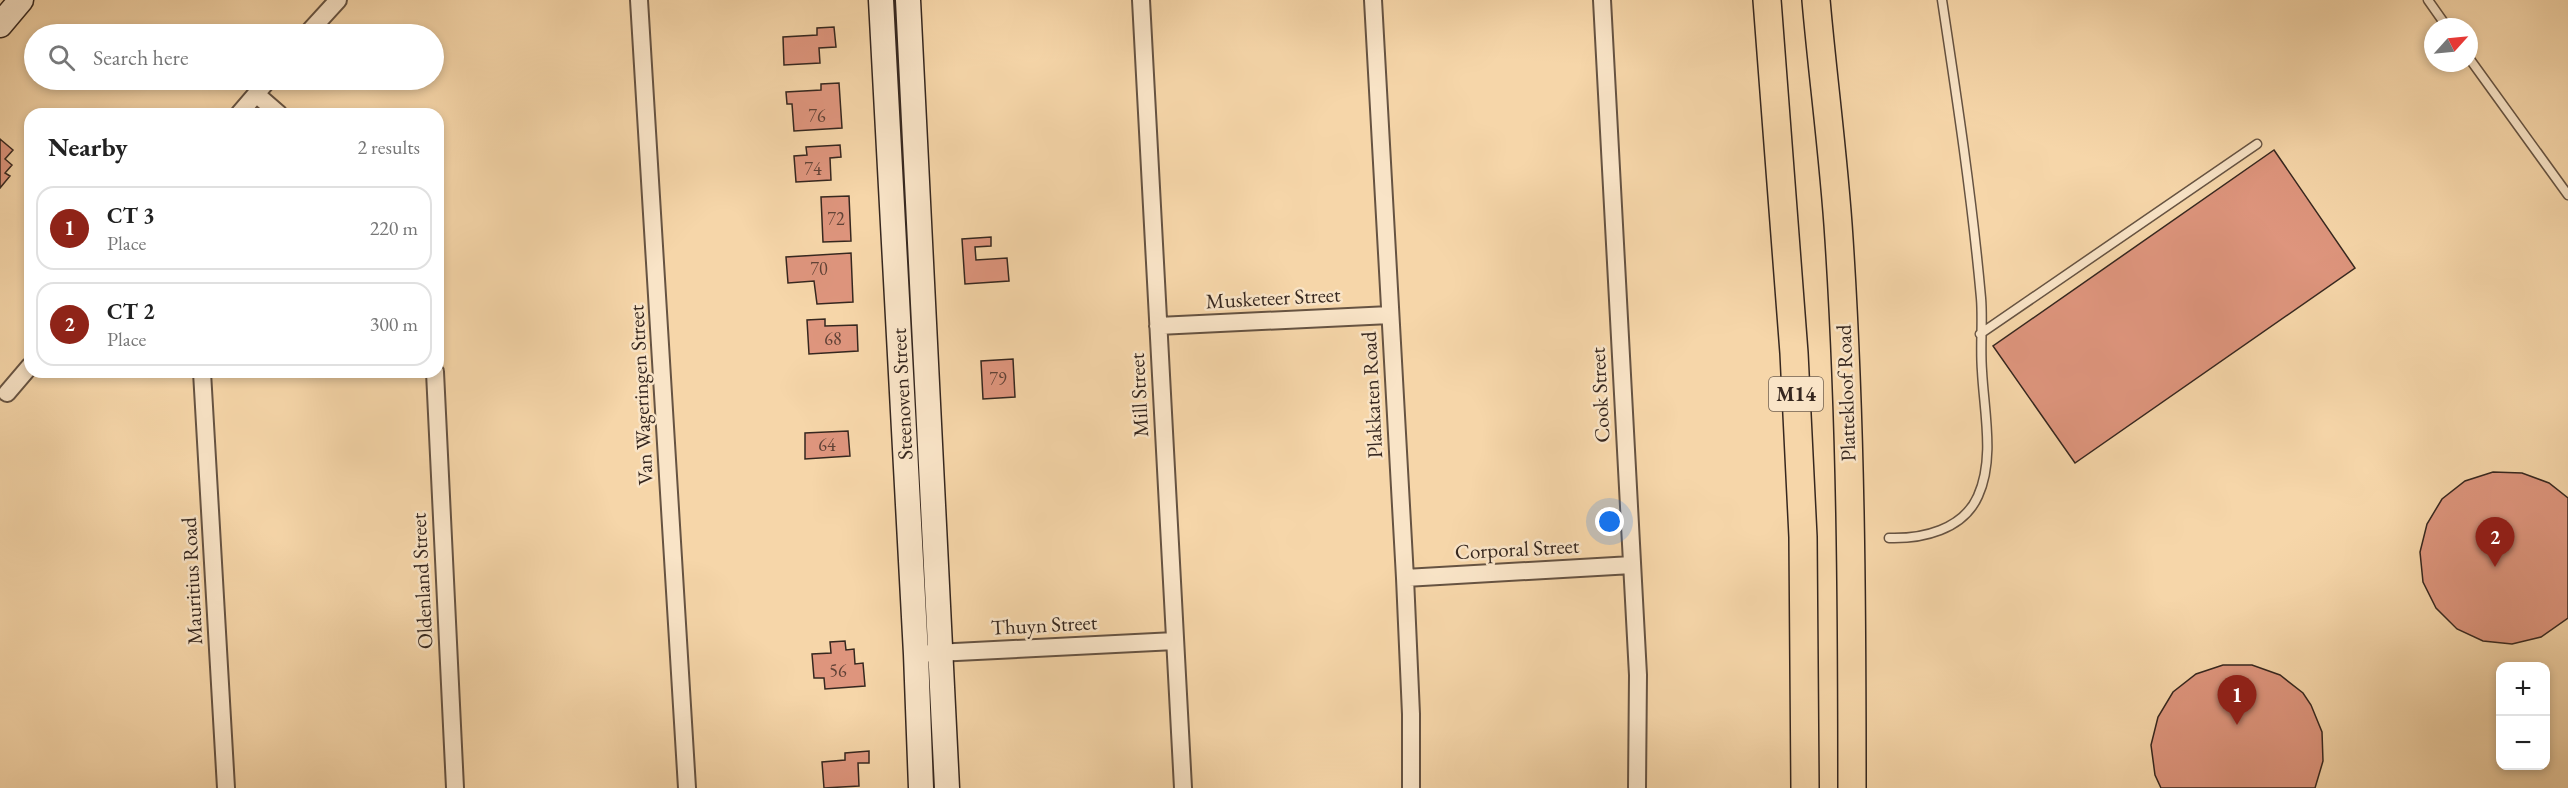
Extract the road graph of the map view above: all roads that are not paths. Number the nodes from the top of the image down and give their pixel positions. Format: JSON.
{"nodes":[{"id":1,"x":21,"y":0,"type":"edge"},
{"id":2,"x":338,"y":0,"type":"edge"},
{"id":3,"x":639,"y":0,"type":"edge"},
{"id":4,"x":881,"y":0,"type":"edge"},
{"id":5,"x":908,"y":0,"type":"edge"},
{"id":6,"x":1141,"y":0,"type":"edge"},
{"id":7,"x":1373,"y":0,"type":"edge"},
{"id":8,"x":1602,"y":0,"type":"edge"},
{"id":9,"x":1767,"y":0,"type":"edge"},
{"id":10,"x":1816,"y":0,"type":"edge"},
{"id":11,"x":1942,"y":0,"type":"edge"},
{"id":12,"x":2428,"y":0,"type":"edge"},
{"id":13,"x":2441,"y":18,"type":"edge"},
{"id":14,"x":316,"y":24,"type":"edge"},
{"id":15,"x":0,"y":26,"type":"edge"},
{"id":16,"x":2478,"y":70,"type":"edge"},
{"id":17,"x":259,"y":90,"type":"edge"},
{"id":18,"x":256,"y":94,"type":"junction"},
{"id":19,"x":244,"y":108,"type":"edge"},
{"id":20,"x":272,"y":108,"type":"edge"},
{"id":21,"x":2257,"y":144,"type":"dead end"},
{"id":22,"x":2568,"y":195,"type":"edge"},
{"id":23,"x":1390,"y":315,"type":"junction"},
{"id":24,"x":1158,"y":326,"type":"junction"},
{"id":25,"x":1980,"y":334,"type":"junction"},
{"id":26,"x":24,"y":372,"type":"edge"},
{"id":27,"x":202,"y":378,"type":"edge"},
{"id":28,"x":435,"y":378,"type":"edge"},
{"id":29,"x":2,"y":394,"type":"edge"},
{"id":30,"x":1889,"y":538,"type":"dead end"},
{"id":31,"x":1632,"y":565,"type":"junction"},
{"id":32,"x":1405,"y":578,"type":"junction"},
{"id":33,"x":1175,"y":640,"type":"junction"},
{"id":34,"x":941,"y":652,"type":"junction"},
{"id":35,"x":916,"y":654,"type":"junction"},
{"id":36,"x":225,"y":788,"type":"edge"},
{"id":37,"x":456,"y":788,"type":"edge"},
{"id":38,"x":687,"y":788,"type":"edge"},
{"id":39,"x":921,"y":788,"type":"edge"},
{"id":40,"x":947,"y":788,"type":"edge"},
{"id":41,"x":1182,"y":788,"type":"edge"},
{"id":42,"x":1411,"y":788,"type":"edge"},
{"id":43,"x":1637,"y":788,"type":"edge"},
{"id":44,"x":1804,"y":788,"type":"edge"},
{"id":45,"x":1852,"y":788,"type":"edge"}],
"edges":[{"from":1,"to":15,"type":"street"},
{"from":2,"to":14,"type":"street"},
{"from":3,"to":38,"type":"street","name":"Van Wageringen Street"},
{"from":4,"to":35,"type":"street","name":"Steenoven Street"},
{"from":5,"to":34,"type":"street","name":"Steenoven Street"},
{"from":6,"to":24,"type":"street","name":"Mill Street"},
{"from":7,"to":23,"type":"street","name":"Plakkaten Road"},
{"from":8,"to":31,"type":"street","name":"Cook Street"},
{"from":9,"to":44,"type":"main road","number":"M14"},
{"from":10,"to":45,"type":"main road","name":"Plattekloof Road","number":"M14"},
{"from":11,"to":25,"type":"lane"},
{"from":12,"to":13,"type":"lane"},
{"from":16,"to":22,"type":"lane"},
{"from":17,"to":18,"type":"street"},
{"from":18,"to":19,"type":"street"},
{"from":18,"to":20,"type":"street"},
{"from":21,"to":25,"type":"lane"},
{"from":23,"to":24,"type":"street","name":"Musketeer Street"},
{"from":23,"to":32,"type":"street","name":"Plakkaten Road"},
{"from":24,"to":33,"type":"street","name":"Mill Street"},
{"from":25,"to":30,"type":"lane"},
{"from":26,"to":29,"type":"street"},
{"from":27,"to":36,"type":"street","name":"Mauritius Road"},
{"from":28,"to":37,"type":"street","name":"Oldenland Street"},
{"from":31,"to":32,"type":"street","name":"Corporal Street"},
{"from":31,"to":43,"type":"street","name":"Cook Street"},
{"from":32,"to":42,"type":"street","name":"Plakkaten Road"},
{"from":33,"to":34,"type":"street","name":"Thuyn Street"},
{"from":33,"to":41,"type":"street","name":"Mill Street"},
{"from":34,"to":35,"type":"street","name":"Thuyn Street"},
{"from":34,"to":40,"type":"street","name":"Steenoven Street"},
{"from":35,"to":39,"type":"street","name":"Steenoven Street"}]}
